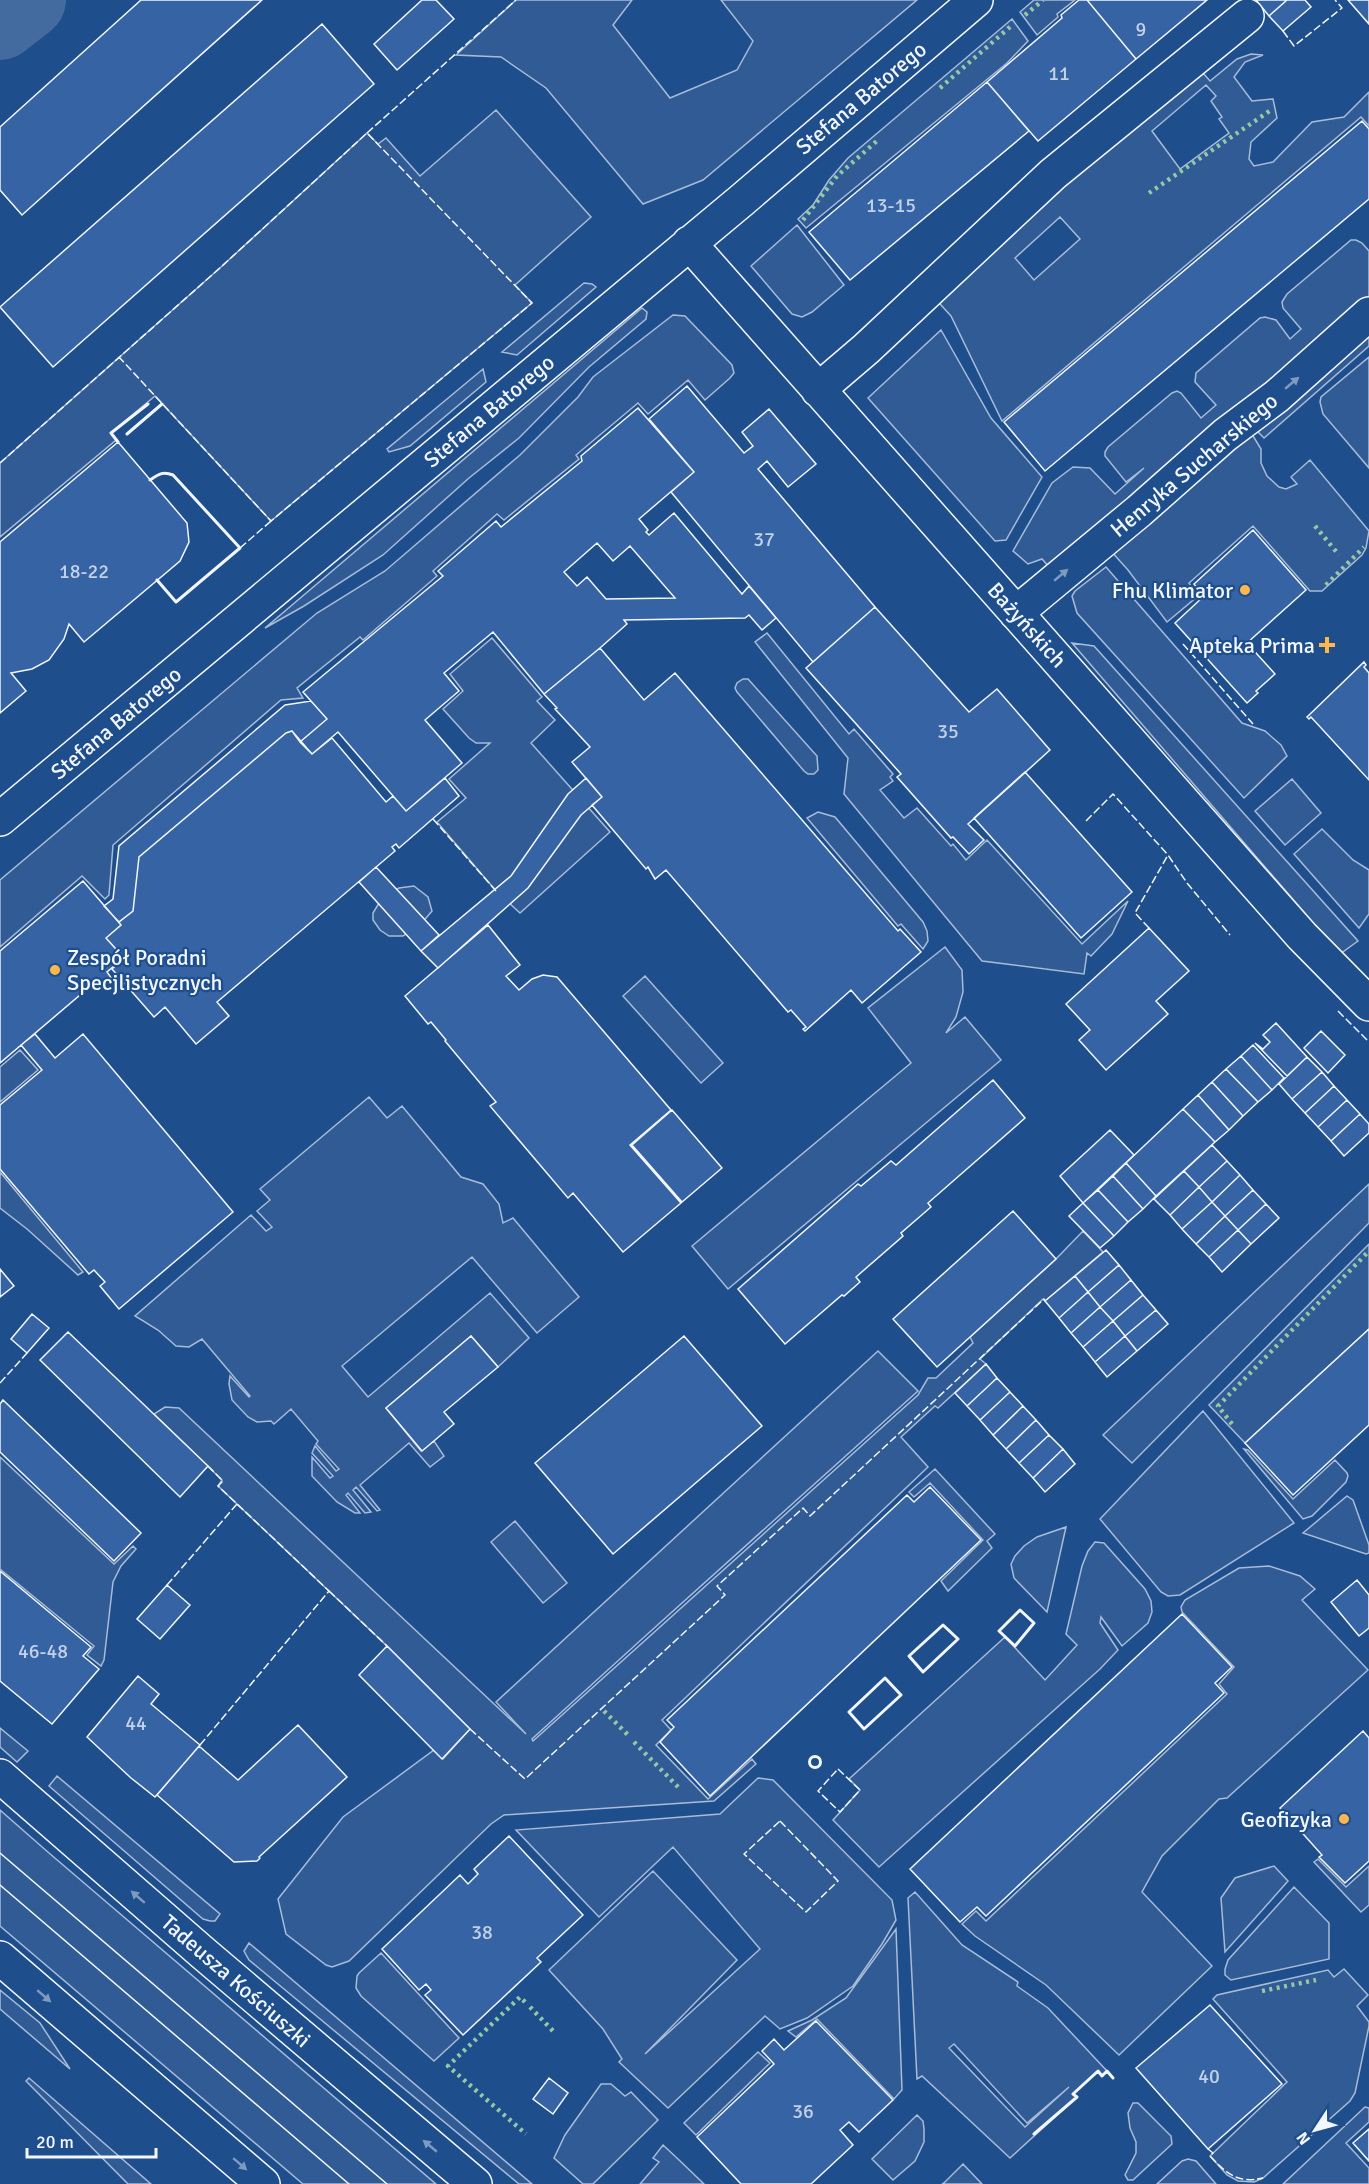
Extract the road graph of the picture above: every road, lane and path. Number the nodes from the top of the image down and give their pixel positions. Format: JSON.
{"nodes":[{"id":1,"x":976,"y":0,"type":"edge"},
{"id":2,"x":1247,"y":16,"type":"dead end"},
{"id":3,"x":688,"y":243,"type":"junction"},
{"id":4,"x":1369,"y":314,"type":"edge"},
{"id":5,"x":818,"y":390,"type":"junction"},
{"id":6,"x":1016,"y":613,"type":"junction"},
{"id":7,"x":0,"y":819,"type":"edge"},
{"id":8,"x":1369,"y":1004,"type":"edge"},
{"id":9,"x":0,"y":1776,"type":"edge"},
{"id":10,"x":0,"y":1958,"type":"edge"},
{"id":11,"x":263,"y":2184,"type":"edge"},
{"id":12,"x":475,"y":2184,"type":"edge"}],
"edges":[{"from":1,"to":3,"type":"street","name":"Stefana Batorego"},
{"from":2,"to":5,"type":"street"},
{"from":3,"to":5,"type":"street","name":"Bażyńskich"},
{"from":3,"to":7,"type":"street","name":"Stefana Batorego"},
{"from":6,"to":4,"type":"street","name":"Henryka Sucharskiego","one_way":true},
{"from":5,"to":6,"type":"street","name":"Bażyńskich"},
{"from":6,"to":8,"type":"street","name":"Bażyńskich"},
{"from":12,"to":9,"type":"street","name":"Tadeusza Kościuszki","one_way":true},
{"from":10,"to":11,"type":"street","one_way":true}]}
